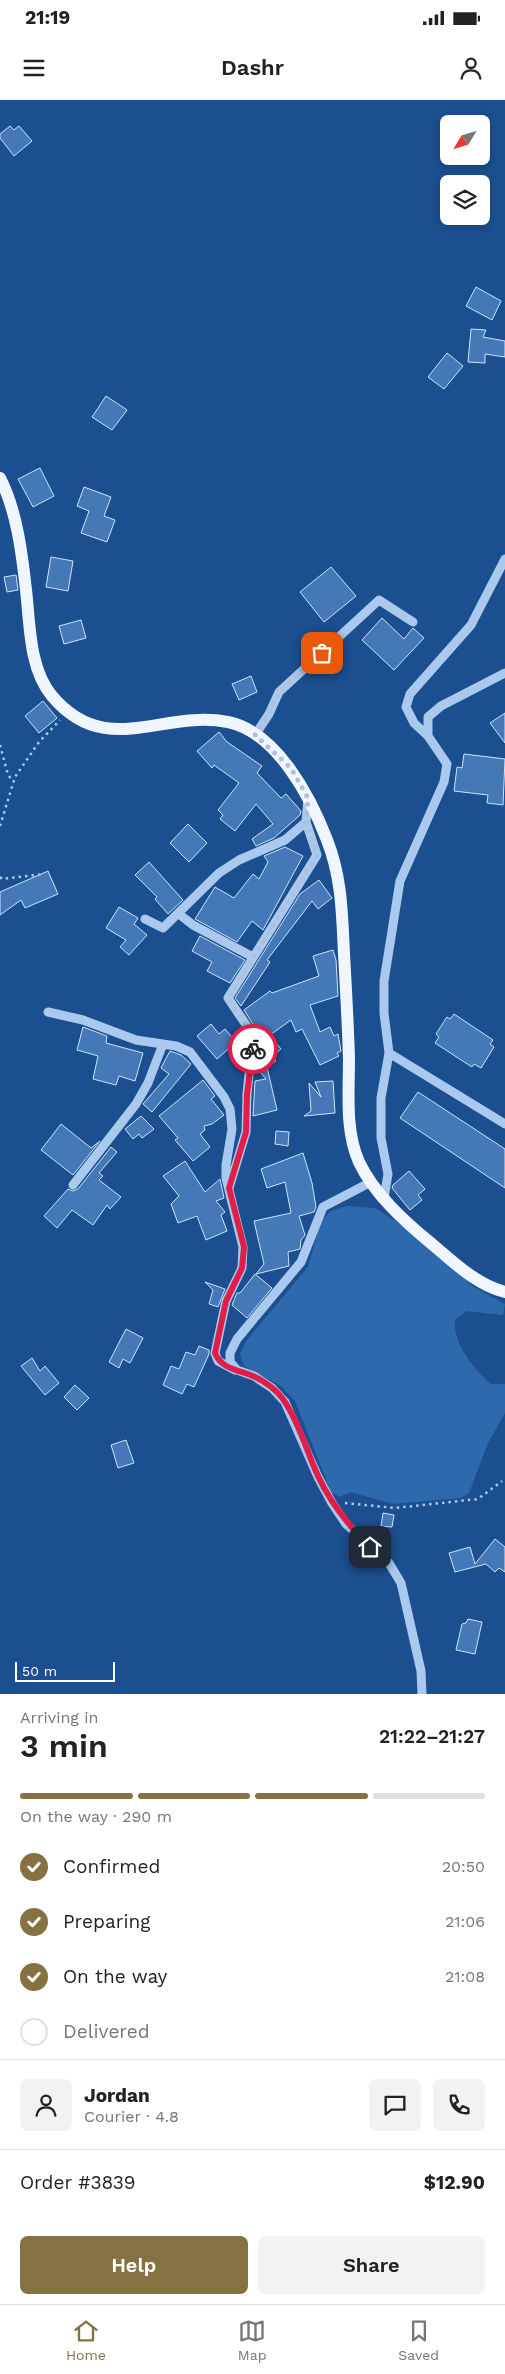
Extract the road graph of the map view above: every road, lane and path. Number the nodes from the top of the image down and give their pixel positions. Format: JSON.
{"nodes":[{"id":1,"x":0,"y":478,"type":"edge"},
{"id":2,"x":505,"y":559,"type":"edge"},
{"id":3,"x":413,"y":622,"type":"dead end"},
{"id":4,"x":505,"y":673,"type":"edge"},
{"id":5,"x":68,"y":711,"type":"junction"},
{"id":6,"x":255,"y":735,"type":"junction"},
{"id":7,"x":428,"y":736,"type":"junction"},
{"id":8,"x":0,"y":745,"type":"edge"},
{"id":9,"x":14,"y":782,"type":"junction"},
{"id":10,"x":308,"y":798,"type":"junction"},
{"id":11,"x":306,"y":822,"type":"junction"},
{"id":12,"x":0,"y":826,"type":"edge"},
{"id":13,"x":44,"y":874,"type":"dead end"},
{"id":14,"x":0,"y":877,"type":"edge"},
{"id":15,"x":179,"y":914,"type":"junction"},
{"id":16,"x":145,"y":920,"type":"dead end"},
{"id":17,"x":253,"y":957,"type":"junction"},
{"id":18,"x":48,"y":1012,"type":"dead end"},
{"id":19,"x":163,"y":1044,"type":"junction"},
{"id":20,"x":389,"y":1053,"type":"junction"},
{"id":21,"x":505,"y":1124,"type":"edge"},
{"id":22,"x":371,"y":1182,"type":"junction"},
{"id":23,"x":73,"y":1185,"type":"dead end"},
{"id":24,"x":229,"y":1188,"type":"junction"},
{"id":25,"x":384,"y":1198,"type":"junction"},
{"id":26,"x":505,"y":1292,"type":"edge"},
{"id":27,"x":237,"y":1370,"type":"junction"},
{"id":28,"x":502,"y":1480,"type":"dead end"},
{"id":29,"x":331,"y":1500,"type":"junction"},
{"id":30,"x":422,"y":1694,"type":"edge"}],
"edges":[{"from":1,"to":5,"type":"main road"},
{"from":2,"to":7,"type":"street"},
{"from":3,"to":6,"type":"street"},
{"from":4,"to":7,"type":"street"},
{"from":5,"to":6,"type":"main road"},
{"from":5,"to":9,"type":"path"},
{"from":6,"to":10,"type":"main road"},
{"from":7,"to":20,"type":"street"},
{"from":8,"to":9,"type":"path"},
{"from":9,"to":12,"type":"path"},
{"from":10,"to":11,"type":"street"},
{"from":10,"to":22,"type":"main road"},
{"from":11,"to":15,"type":"street"},
{"from":11,"to":17,"type":"street"},
{"from":13,"to":14,"type":"path"},
{"from":15,"to":16,"type":"street"},
{"from":15,"to":17,"type":"street"},
{"from":17,"to":24,"type":"street"},
{"from":18,"to":19,"type":"street"},
{"from":19,"to":23,"type":"street"},
{"from":19,"to":24,"type":"street"},
{"from":20,"to":21,"type":"street"},
{"from":20,"to":25,"type":"street"},
{"from":22,"to":25,"type":"main road"},
{"from":22,"to":27,"type":"street"},
{"from":24,"to":27,"type":"street"},
{"from":25,"to":26,"type":"main road"},
{"from":27,"to":29,"type":"street"},
{"from":28,"to":29,"type":"path"},
{"from":29,"to":30,"type":"street"}]}
